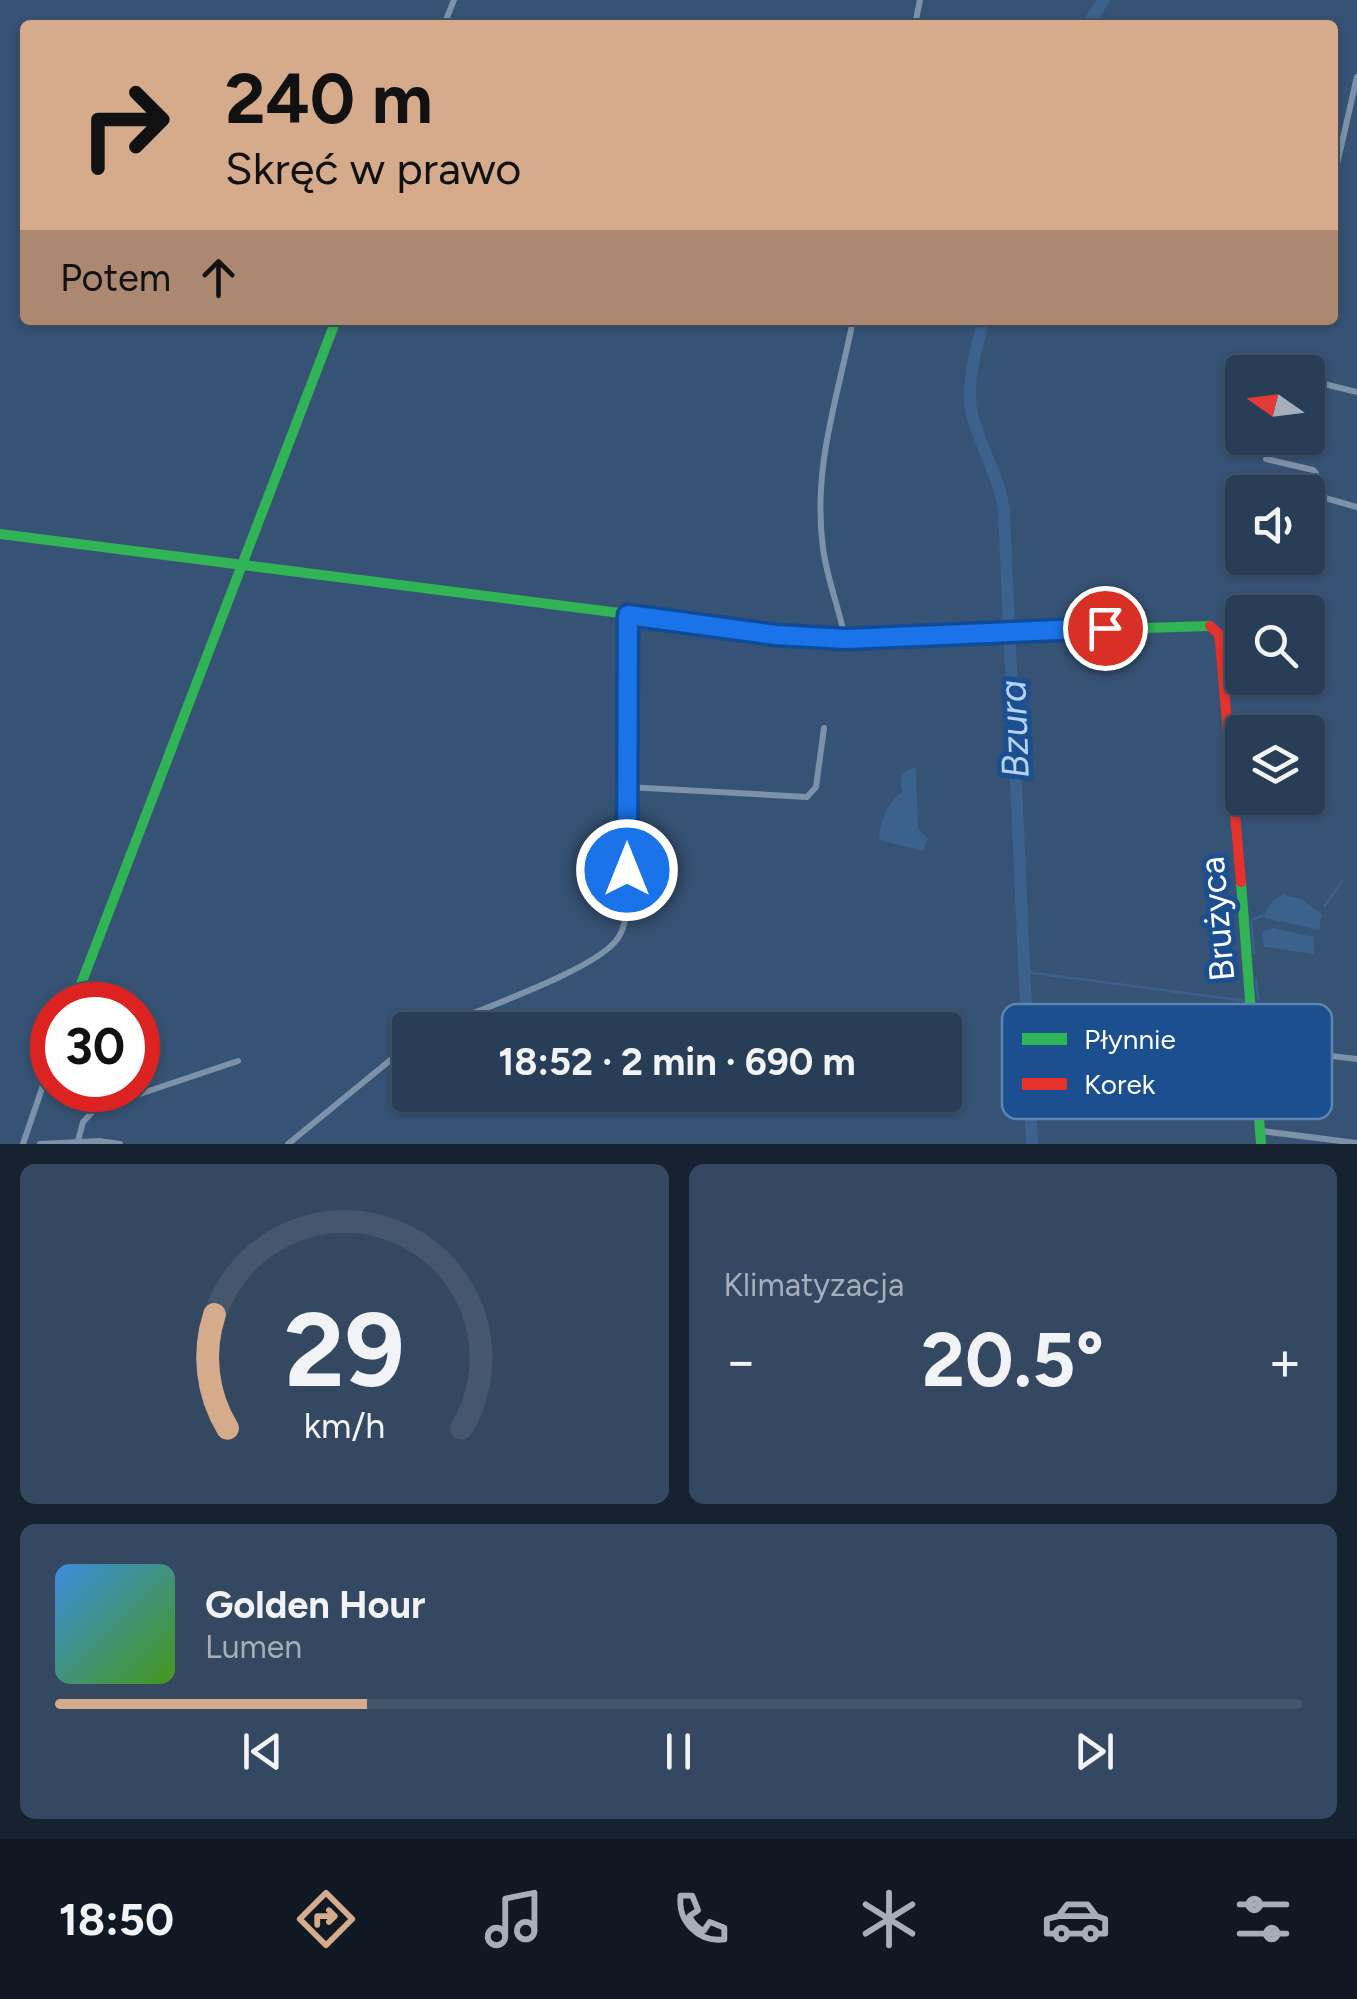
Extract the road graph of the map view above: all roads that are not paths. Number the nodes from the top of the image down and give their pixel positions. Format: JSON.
{"nodes":[{"id":1,"x":1357,"y":77,"type":"edge"},
{"id":2,"x":1338,"y":160,"type":"edge"},
{"id":3,"x":334,"y":325,"type":"edge"},
{"id":4,"x":852,"y":325,"type":"edge"},
{"id":5,"x":1325,"y":384,"type":"edge"},
{"id":6,"x":1357,"y":392,"type":"edge"},
{"id":7,"x":1266,"y":459,"type":"dead end"},
{"id":8,"x":1357,"y":507,"type":"edge"},
{"id":9,"x":0,"y":534,"type":"edge"},
{"id":10,"x":244,"y":566,"type":"junction"},
{"id":11,"x":628,"y":615,"type":"junction"},
{"id":12,"x":846,"y":639,"type":"junction"},
{"id":13,"x":824,"y":728,"type":"dead end"},
{"id":14,"x":627,"y":787,"type":"junction"},
{"id":15,"x":82,"y":982,"type":"edge"},
{"id":16,"x":1252,"y":1004,"type":"edge"},
{"id":17,"x":475,"y":1012,"type":"edge"},
{"id":18,"x":1332,"y":1056,"type":"edge"},
{"id":19,"x":392,"y":1059,"type":"edge"},
{"id":20,"x":1357,"y":1059,"type":"edge"},
{"id":21,"x":238,"y":1060,"type":"dead end"},
{"id":22,"x":34,"y":1112,"type":"edge"},
{"id":23,"x":1260,"y":1119,"type":"edge"},
{"id":24,"x":1261,"y":1131,"type":"junction"},
{"id":25,"x":78,"y":1141,"type":"junction"},
{"id":26,"x":1357,"y":1142,"type":"edge"},
{"id":27,"x":23,"y":1144,"type":"edge"},
{"id":28,"x":40,"y":1144,"type":"edge"},
{"id":29,"x":120,"y":1144,"type":"edge"},
{"id":30,"x":288,"y":1144,"type":"edge"},
{"id":31,"x":1261,"y":1144,"type":"edge"}],
"edges":[{"from":1,"to":2,"type":"street"},
{"from":3,"to":10,"type":"street"},
{"from":4,"to":12,"type":"street"},
{"from":5,"to":6,"type":"street"},
{"from":7,"to":8,"type":"street"},
{"from":9,"to":10,"type":"street"},
{"from":10,"to":11,"type":"street"},
{"from":10,"to":15,"type":"street"},
{"from":11,"to":12,"type":"street"},
{"from":11,"to":14,"type":"street"},
{"from":12,"to":16,"type":"street","name":"Brużyca"},
{"from":13,"to":14,"type":"street"},
{"from":14,"to":17,"type":"street"},
{"from":18,"to":20,"type":"street"},
{"from":19,"to":30,"type":"street"},
{"from":21,"to":25,"type":"street"},
{"from":22,"to":27,"type":"street"},
{"from":23,"to":24,"type":"street","name":"Brużyca"},
{"from":24,"to":26,"type":"street"},
{"from":24,"to":31,"type":"street","name":"Brużyca"},
{"from":25,"to":28,"type":"street"},
{"from":25,"to":29,"type":"street"}]}
